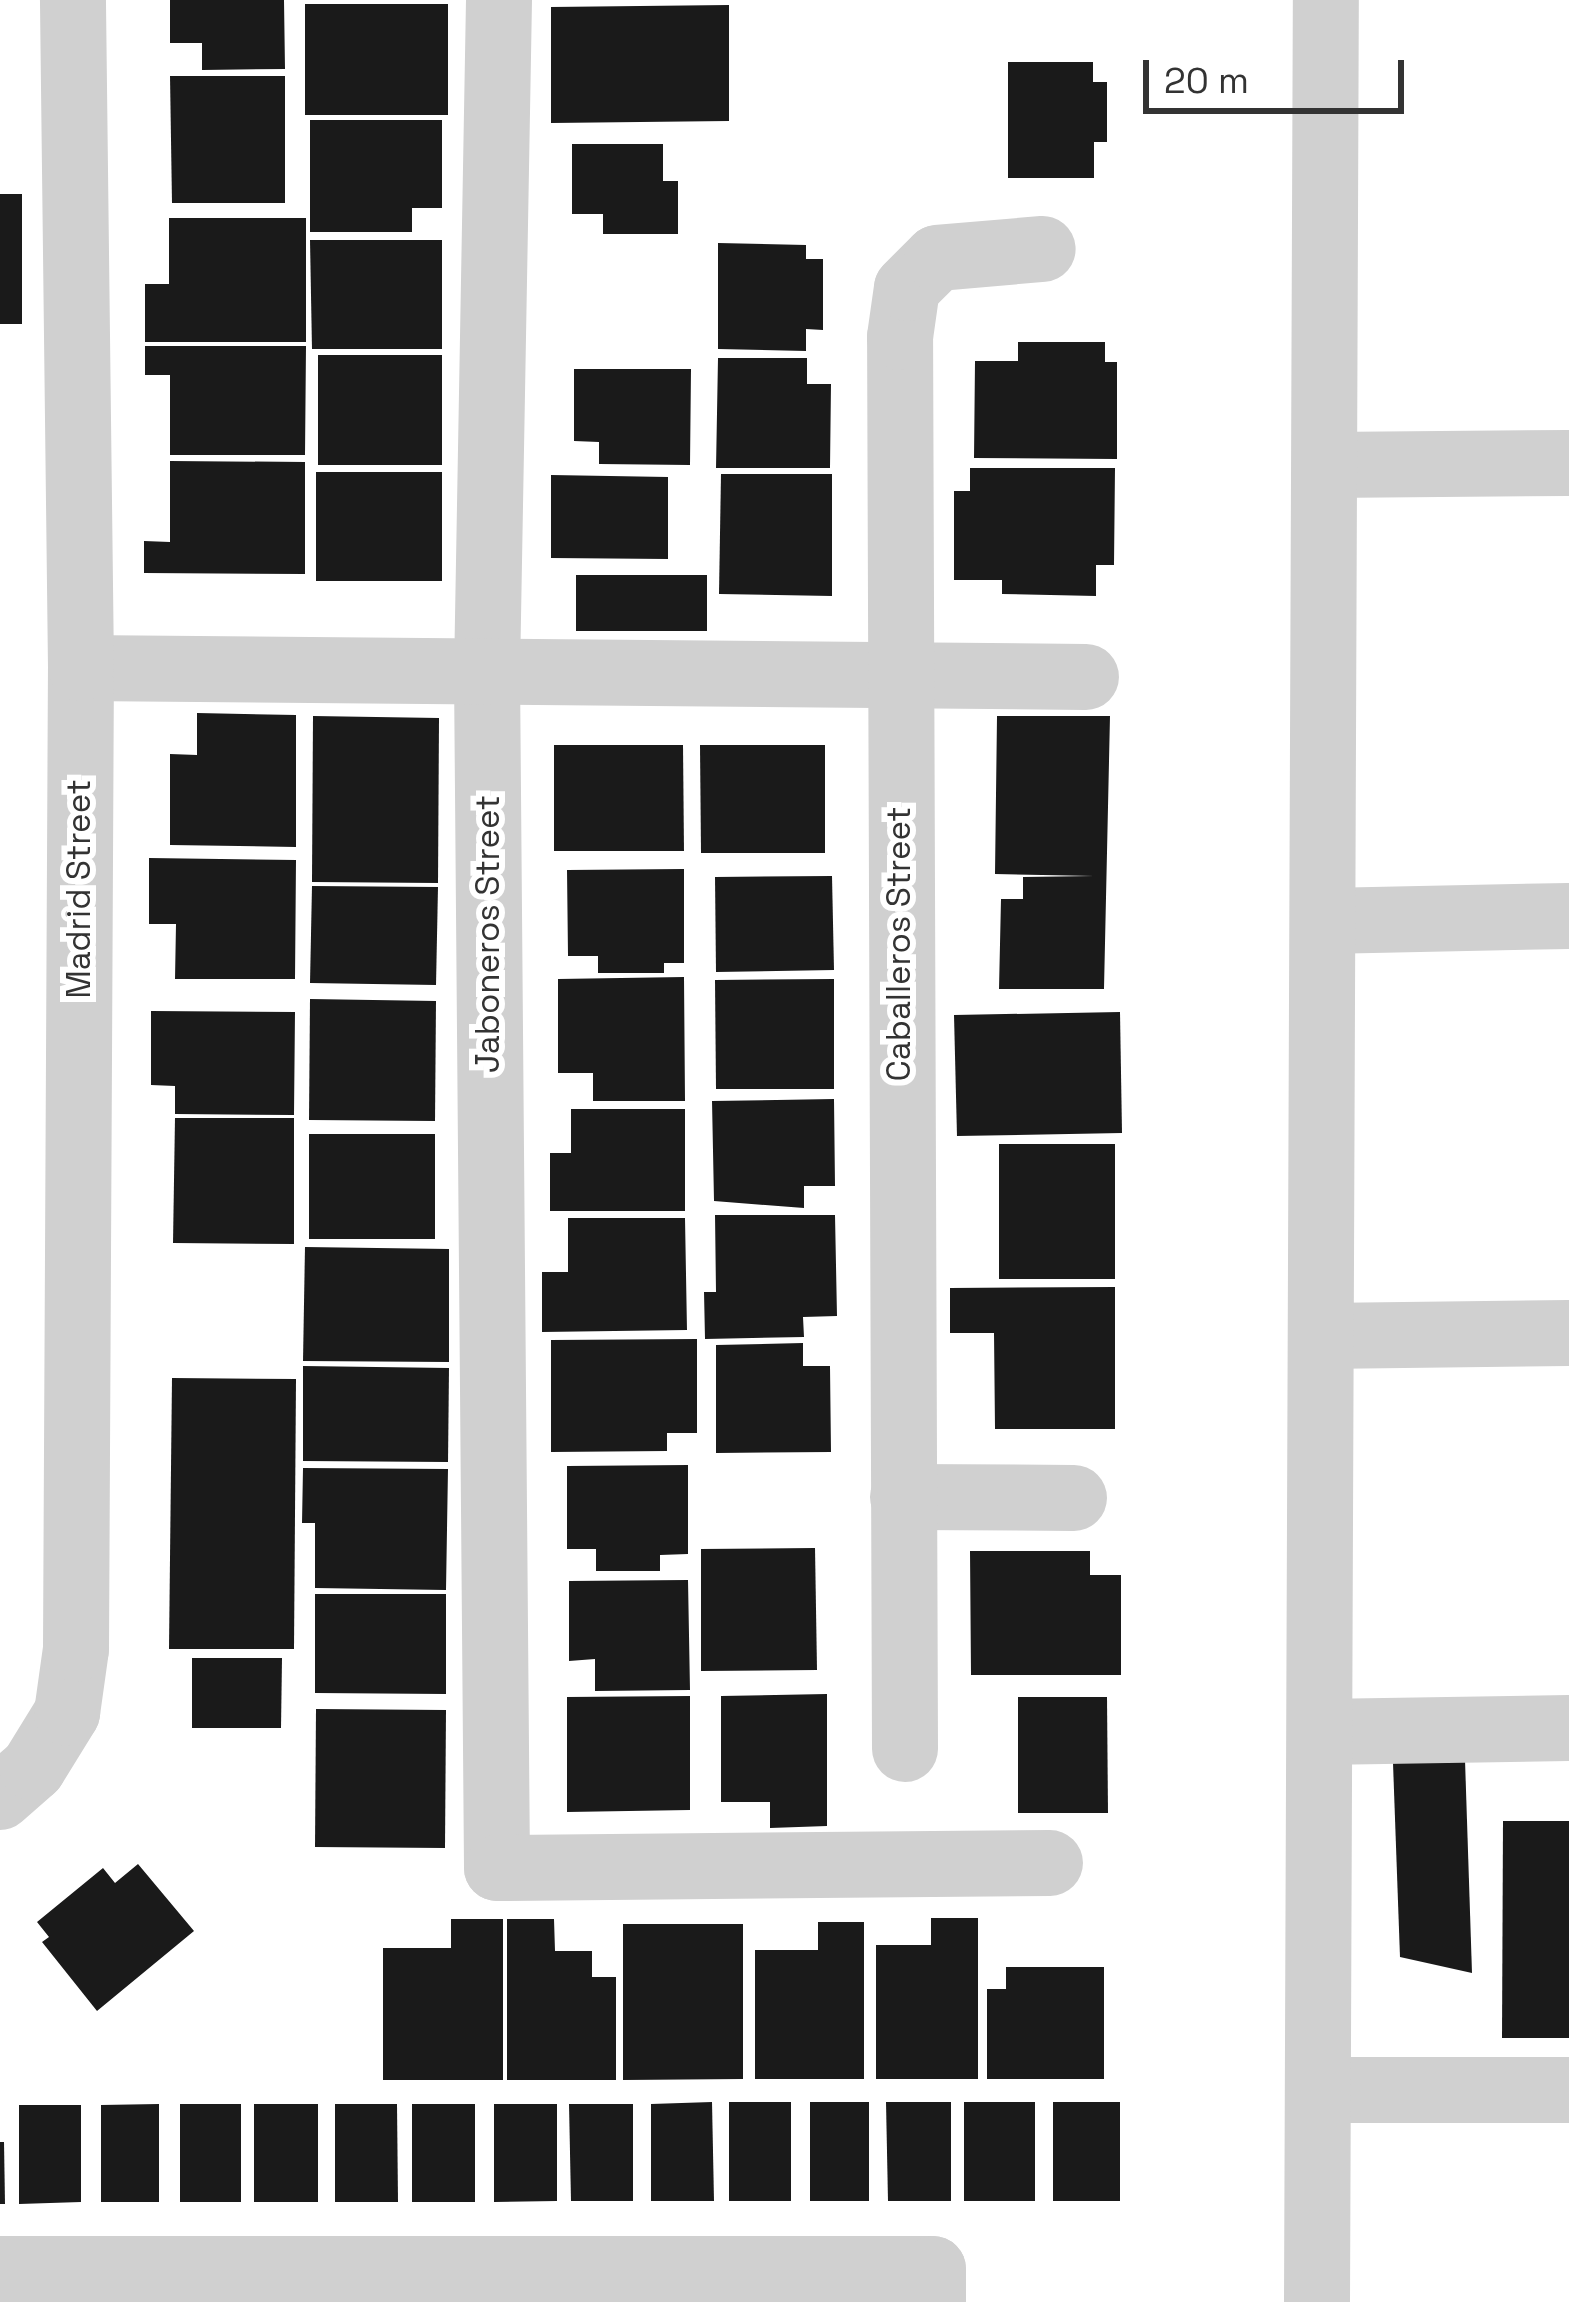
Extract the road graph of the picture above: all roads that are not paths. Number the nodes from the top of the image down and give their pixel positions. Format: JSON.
{"nodes":[{"id":1,"x":73,"y":0,"type":"edge"},
{"id":2,"x":499,"y":0,"type":"edge"},
{"id":3,"x":1326,"y":0,"type":"edge"},
{"id":4,"x":1043,"y":249,"type":"dead end"},
{"id":5,"x":1569,"y":464,"type":"edge"},
{"id":6,"x":1326,"y":465,"type":"junction"},
{"id":7,"x":81,"y":668,"type":"junction"},
{"id":8,"x":899,"y":671,"type":"junction"},
{"id":9,"x":487,"y":673,"type":"junction"},
{"id":10,"x":1086,"y":677,"type":"dead end"},
{"id":11,"x":1569,"y":916,"type":"edge"},
{"id":12,"x":1325,"y":921,"type":"junction"},
{"id":13,"x":1569,"y":1333,"type":"edge"},
{"id":14,"x":1322,"y":1336,"type":"junction"},
{"id":15,"x":903,"y":1497,"type":"junction"},
{"id":16,"x":1074,"y":1498,"type":"dead end"},
{"id":17,"x":1569,"y":1728,"type":"edge"},
{"id":18,"x":1321,"y":1732,"type":"junction"},
{"id":19,"x":904,"y":1750,"type":"dead end"},
{"id":20,"x":17,"y":1783,"type":"edge"},
{"id":21,"x":1050,"y":1863,"type":"dead end"},
{"id":22,"x":1319,"y":2090,"type":"junction"},
{"id":23,"x":1569,"y":2090,"type":"edge"},
{"id":24,"x":0,"y":2269,"type":"edge"},
{"id":25,"x":116,"y":2285,"type":"edge"},
{"id":26,"x":933,"y":2302,"type":"edge"},
{"id":27,"x":1318,"y":2302,"type":"edge"}],
"edges":[{"from":1,"to":7,"type":"street","name":"Madrid Street"},
{"from":2,"to":9,"type":"street","name":"Jaboneros Street"},
{"from":3,"to":6,"type":"street"},
{"from":4,"to":8,"type":"street","name":"Caballeros Street"},
{"from":5,"to":6,"type":"street"},
{"from":6,"to":12,"type":"street"},
{"from":7,"to":9,"type":"street"},
{"from":7,"to":20,"type":"street","name":"Madrid Street"},
{"from":8,"to":9,"type":"street"},
{"from":8,"to":10,"type":"street"},
{"from":8,"to":15,"type":"street","name":"Caballeros Street"},
{"from":9,"to":21,"type":"street","name":"Jaboneros Street"},
{"from":11,"to":12,"type":"street"},
{"from":12,"to":14,"type":"street"},
{"from":13,"to":14,"type":"street"},
{"from":14,"to":18,"type":"street"},
{"from":15,"to":16,"type":"street"},
{"from":15,"to":19,"type":"street","name":"Caballeros Street"},
{"from":17,"to":18,"type":"street"},
{"from":18,"to":22,"type":"street"},
{"from":22,"to":23,"type":"street"},
{"from":22,"to":27,"type":"street"},
{"from":24,"to":25,"type":"street"},
{"from":25,"to":26,"type":"street"}]}
